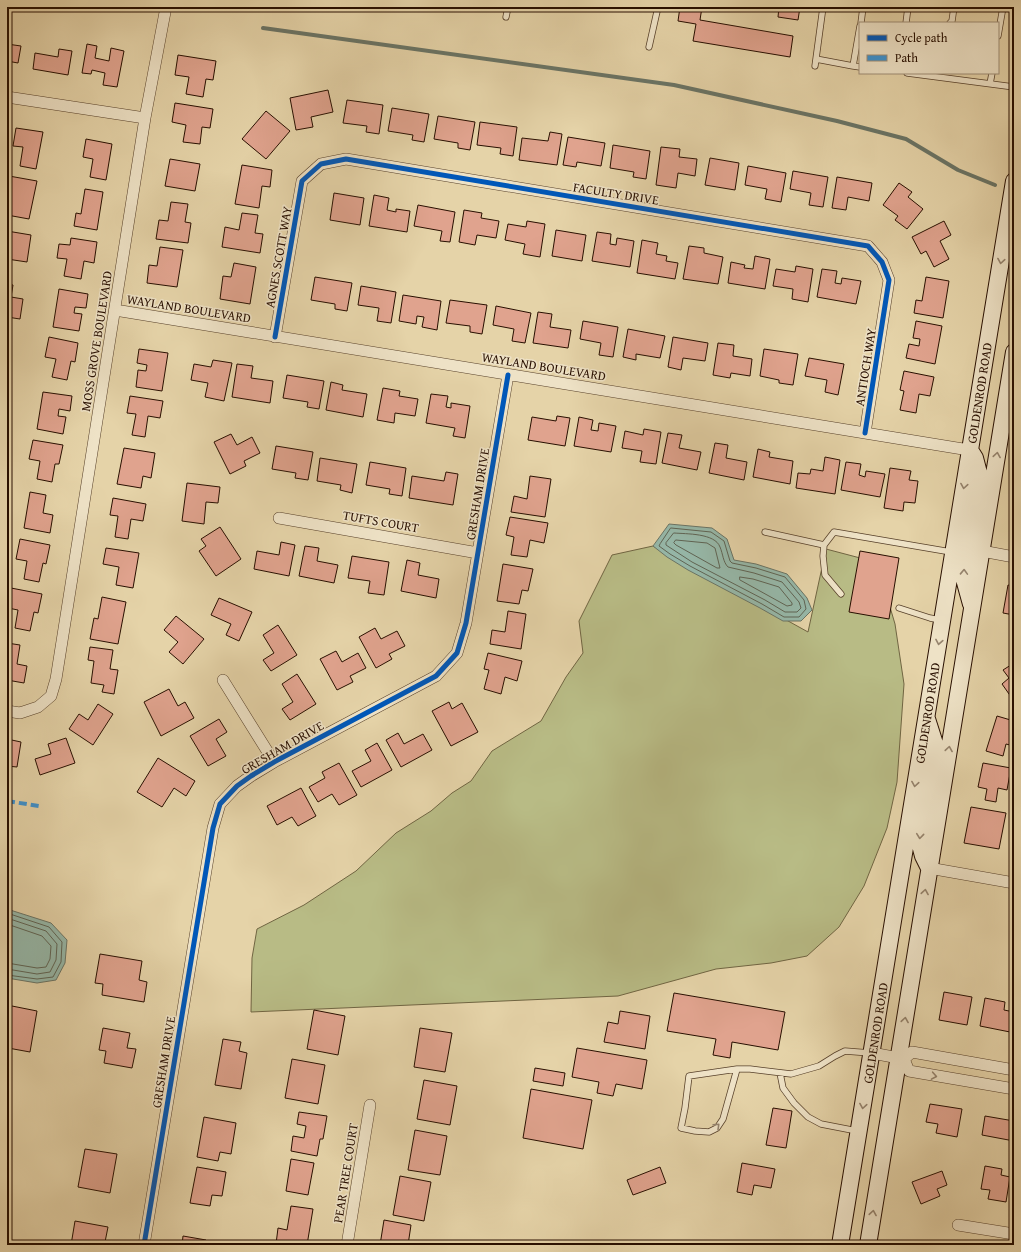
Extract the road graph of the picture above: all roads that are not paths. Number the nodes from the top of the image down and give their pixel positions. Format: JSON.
{"nodes":[{"id":1,"x":166,"y":7,"type":"edge"},
{"id":2,"x":508,"y":7,"type":"edge"},
{"id":3,"x":658,"y":7,"type":"edge"},
{"id":4,"x":823,"y":7,"type":"edge"},
{"id":5,"x":863,"y":7,"type":"edge"},
{"id":6,"x":908,"y":7,"type":"edge"},
{"id":7,"x":954,"y":7,"type":"edge"},
{"id":8,"x":1003,"y":7,"type":"edge"},
{"id":9,"x":506,"y":17,"type":"dead end"},
{"id":10,"x":861,"y":22,"type":"edge"},
{"id":11,"x":906,"y":22,"type":"edge"},
{"id":12,"x":951,"y":22,"type":"edge"},
{"id":13,"x":999,"y":30,"type":"edge"},
{"id":14,"x":859,"y":32,"type":"edge"},
{"id":15,"x":649,"y":47,"type":"dead end"},
{"id":16,"x":816,"y":59,"type":"junction"},
{"id":17,"x":815,"y":66,"type":"dead end"},
{"id":18,"x":853,"y":66,"type":"junction"},
{"id":19,"x":859,"y":67,"type":"edge"},
{"id":20,"x":922,"y":74,"type":"edge"},
{"id":21,"x":992,"y":74,"type":"edge"},
{"id":22,"x":936,"y":75,"type":"edge"},
{"id":23,"x":990,"y":84,"type":"junction"},
{"id":24,"x":1014,"y":87,"type":"edge"},
{"id":25,"x":7,"y":97,"type":"edge"},
{"id":26,"x":145,"y":118,"type":"junction"},
{"id":27,"x":302,"y":181,"type":"joint"},
{"id":28,"x":1014,"y":181,"type":"edge"},
{"id":29,"x":886,"y":304,"type":"joint"},
{"id":30,"x":115,"y":310,"type":"junction"},
{"id":31,"x":275,"y":337,"type":"junction"},
{"id":32,"x":1014,"y":352,"type":"edge"},
{"id":33,"x":508,"y":375,"type":"junction"},
{"id":34,"x":865,"y":433,"type":"junction"},
{"id":35,"x":969,"y":450,"type":"junction"},
{"id":36,"x":279,"y":518,"type":"dead end"},
{"id":37,"x":765,"y":532,"type":"dead end"},
{"id":38,"x":824,"y":545,"type":"junction"},
{"id":39,"x":982,"y":551,"type":"junction"},
{"id":40,"x":478,"y":553,"type":"junction"},
{"id":41,"x":953,"y":553,"type":"junction"},
{"id":42,"x":1014,"y":557,"type":"edge"},
{"id":43,"x":841,"y":594,"type":"dead end"},
{"id":44,"x":900,"y":608,"type":"dead end"},
{"id":45,"x":972,"y":610,"type":"junction"},
{"id":46,"x":942,"y":620,"type":"junction"},
{"id":47,"x":223,"y":680,"type":"dead end"},
{"id":48,"x":7,"y":711,"type":"edge"},
{"id":49,"x":926,"y":716,"type":"junction"},
{"id":50,"x":274,"y":762,"type":"junction"},
{"id":51,"x":929,"y":868,"type":"junction"},
{"id":52,"x":1014,"y":883,"type":"edge"},
{"id":53,"x":872,"y":1053,"type":"junction"},
{"id":54,"x":901,"y":1059,"type":"junction"},
{"id":55,"x":737,"y":1069,"type":"junction"},
{"id":56,"x":1014,"y":1070,"type":"edge"},
{"id":57,"x":780,"y":1073,"type":"junction"},
{"id":58,"x":1014,"y":1089,"type":"edge"},
{"id":59,"x":370,"y":1106,"type":"dead end"},
{"id":60,"x":859,"y":1132,"type":"junction"},
{"id":61,"x":958,"y":1225,"type":"dead end"},
{"id":62,"x":1014,"y":1234,"type":"edge"},
{"id":63,"x":144,"y":1245,"type":"edge"},
{"id":64,"x":347,"y":1245,"type":"edge"},
{"id":65,"x":840,"y":1245,"type":"edge"},
{"id":66,"x":868,"y":1245,"type":"edge"}],
"edges":[{"from":1,"to":26,"type":"street","name":"MOSS GROVE BOULEVARD"},
{"from":2,"to":9,"type":"lane"},
{"from":3,"to":15,"type":"lane"},
{"from":4,"to":16,"type":"lane"},
{"from":5,"to":10,"type":"lane"},
{"from":6,"to":11,"type":"lane"},
{"from":7,"to":12,"type":"lane"},
{"from":8,"to":13,"type":"lane"},
{"from":14,"to":18,"type":"lane"},
{"from":16,"to":17,"type":"lane"},
{"from":16,"to":18,"type":"lane"},
{"from":18,"to":19,"type":"lane"},
{"from":20,"to":22,"type":"lane"},
{"from":21,"to":23,"type":"lane"},
{"from":22,"to":23,"type":"lane"},
{"from":23,"to":24,"type":"lane"},
{"from":25,"to":26,"type":"street"},
{"from":26,"to":30,"type":"street","name":"MOSS GROVE BOULEVARD"},
{"from":27,"to":29,"type":"street","name":"FACULTY DRIVE"},
{"from":27,"to":31,"type":"street","name":"AGNES SCOTT WAY"},
{"from":28,"to":35,"type":"main road","name":"GOLDENROD ROAD","one_way":true},
{"from":29,"to":34,"type":"street","name":"ANTIOCH WAY"},
{"from":30,"to":31,"type":"street","name":"WAYLAND BOULEVARD"},
{"from":30,"to":48,"type":"street","name":"MOSS GROVE BOULEVARD"},
{"from":31,"to":33,"type":"street","name":"WAYLAND BOULEVARD"},
{"from":39,"to":32,"type":"main road","name":"GOLDENROD ROAD","one_way":true},
{"from":33,"to":34,"type":"street","name":"WAYLAND BOULEVARD"},
{"from":33,"to":40,"type":"street","name":"GRESHAM DRIVE"},
{"from":34,"to":35,"type":"street","name":"WAYLAND BOULEVARD"},
{"from":35,"to":41,"type":"main road","name":"GOLDENROD ROAD","one_way":true},
{"from":45,"to":35,"type":"main road","one_way":true},
{"from":36,"to":40,"type":"street","name":"TUFTS COURT"},
{"from":37,"to":38,"type":"lane"},
{"from":38,"to":41,"type":"lane"},
{"from":38,"to":43,"type":"lane"},
{"from":39,"to":42,"type":"street"},
{"from":39,"to":45,"type":"main road","name":"GOLDENROD ROAD"},
{"from":40,"to":50,"type":"street","name":"GRESHAM DRIVE"},
{"from":41,"to":46,"type":"main road","name":"GOLDENROD ROAD"},
{"from":44,"to":46,"type":"lane"},
{"from":51,"to":45,"type":"main road","name":"GOLDENROD ROAD","one_way":true},
{"from":46,"to":49,"type":"main road","name":"GOLDENROD ROAD","one_way":true},
{"from":47,"to":50,"type":"street"},
{"from":49,"to":51,"type":"main road","one_way":true},
{"from":49,"to":53,"type":"main road","name":"GOLDENROD ROAD","one_way":true},
{"from":50,"to":63,"type":"street","name":"GRESHAM DRIVE"},
{"from":51,"to":52,"type":"street"},
{"from":54,"to":51,"type":"main road","name":"GOLDENROD ROAD","one_way":true},
{"from":53,"to":54,"type":"street"},
{"from":53,"to":57,"type":"lane"},
{"from":53,"to":60,"type":"main road","name":"GOLDENROD ROAD","one_way":true},
{"from":54,"to":56,"type":"street"},
{"from":54,"to":58,"type":"street","one_way":true},
{"from":66,"to":54,"type":"main road","name":"GOLDENROD ROAD","one_way":true},
{"from":55,"to":55,"type":"lane","one_way":true},
{"from":55,"to":57,"type":"lane"},
{"from":57,"to":60,"type":"lane"},
{"from":59,"to":64,"type":"street","name":"PEAR TREE COURT"},
{"from":60,"to":65,"type":"main road","name":"GOLDENROD ROAD"},
{"from":61,"to":62,"type":"street"}]}
